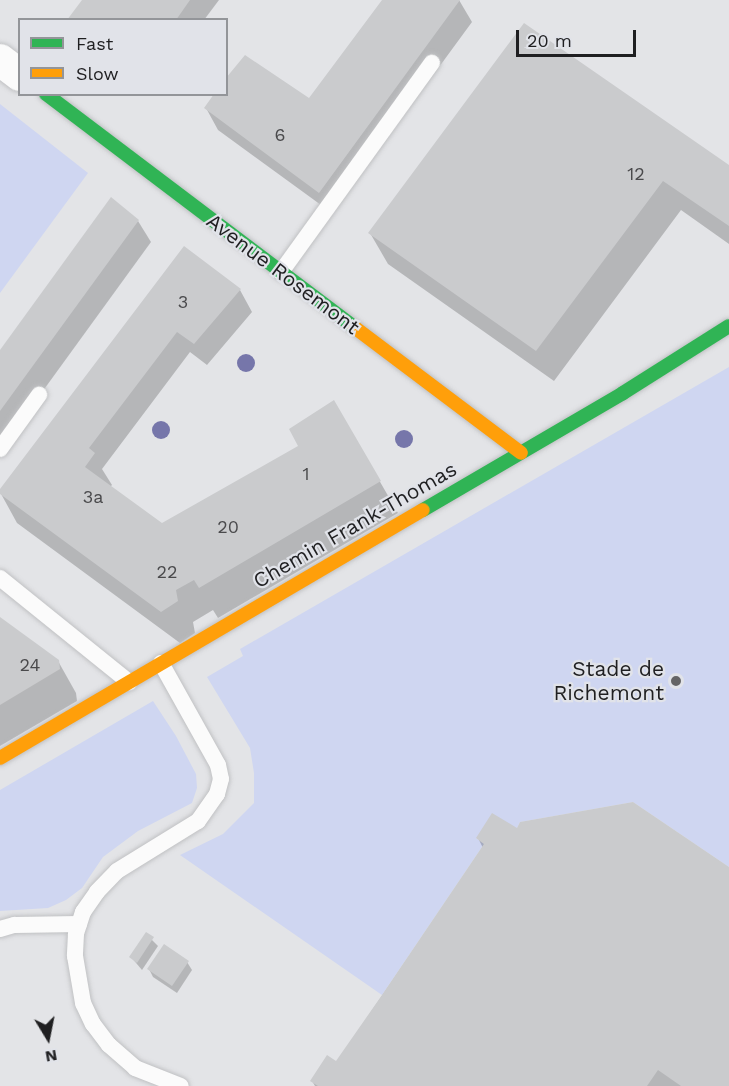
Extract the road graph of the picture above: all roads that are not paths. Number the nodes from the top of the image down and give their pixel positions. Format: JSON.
{"nodes":[{"id":1,"x":0,"y":60,"type":"edge"},
{"id":2,"x":432,"y":63,"type":"dead end"},
{"id":3,"x":18,"y":74,"type":"edge"},
{"id":4,"x":49,"y":96,"type":"edge"},
{"id":5,"x":281,"y":272,"type":"junction"},
{"id":6,"x":729,"y":326,"type":"edge"},
{"id":7,"x":39,"y":395,"type":"dead end"},
{"id":8,"x":0,"y":449,"type":"edge"},
{"id":9,"x":520,"y":453,"type":"junction"},
{"id":10,"x":0,"y":578,"type":"edge"},
{"id":11,"x":161,"y":663,"type":"junction"},
{"id":12,"x":129,"y":682,"type":"junction"},
{"id":13,"x":0,"y":758,"type":"edge"},
{"id":14,"x":79,"y":924,"type":"junction"},
{"id":15,"x":0,"y":929,"type":"edge"},
{"id":16,"x":181,"y":1086,"type":"edge"}],
"edges":[{"from":1,"to":3,"type":"street"},
{"from":2,"to":5,"type":"lane"},
{"from":4,"to":5,"type":"street","name":"Avenue Rosemont"},
{"from":5,"to":9,"type":"street","name":"Avenue Rosemont"},
{"from":6,"to":9,"type":"street","name":"Chemin Frank-Thomas"},
{"from":7,"to":8,"type":"lane"},
{"from":9,"to":11,"type":"street","name":"Chemin Frank-Thomas"},
{"from":10,"to":12,"type":"lane"},
{"from":11,"to":12,"type":"street","name":"Chemin Frank-Thomas"},
{"from":11,"to":14,"type":"lane"},
{"from":12,"to":13,"type":"street","name":"Chemin Frank-Thomas"},
{"from":14,"to":15,"type":"lane"},
{"from":14,"to":16,"type":"lane"}]}
